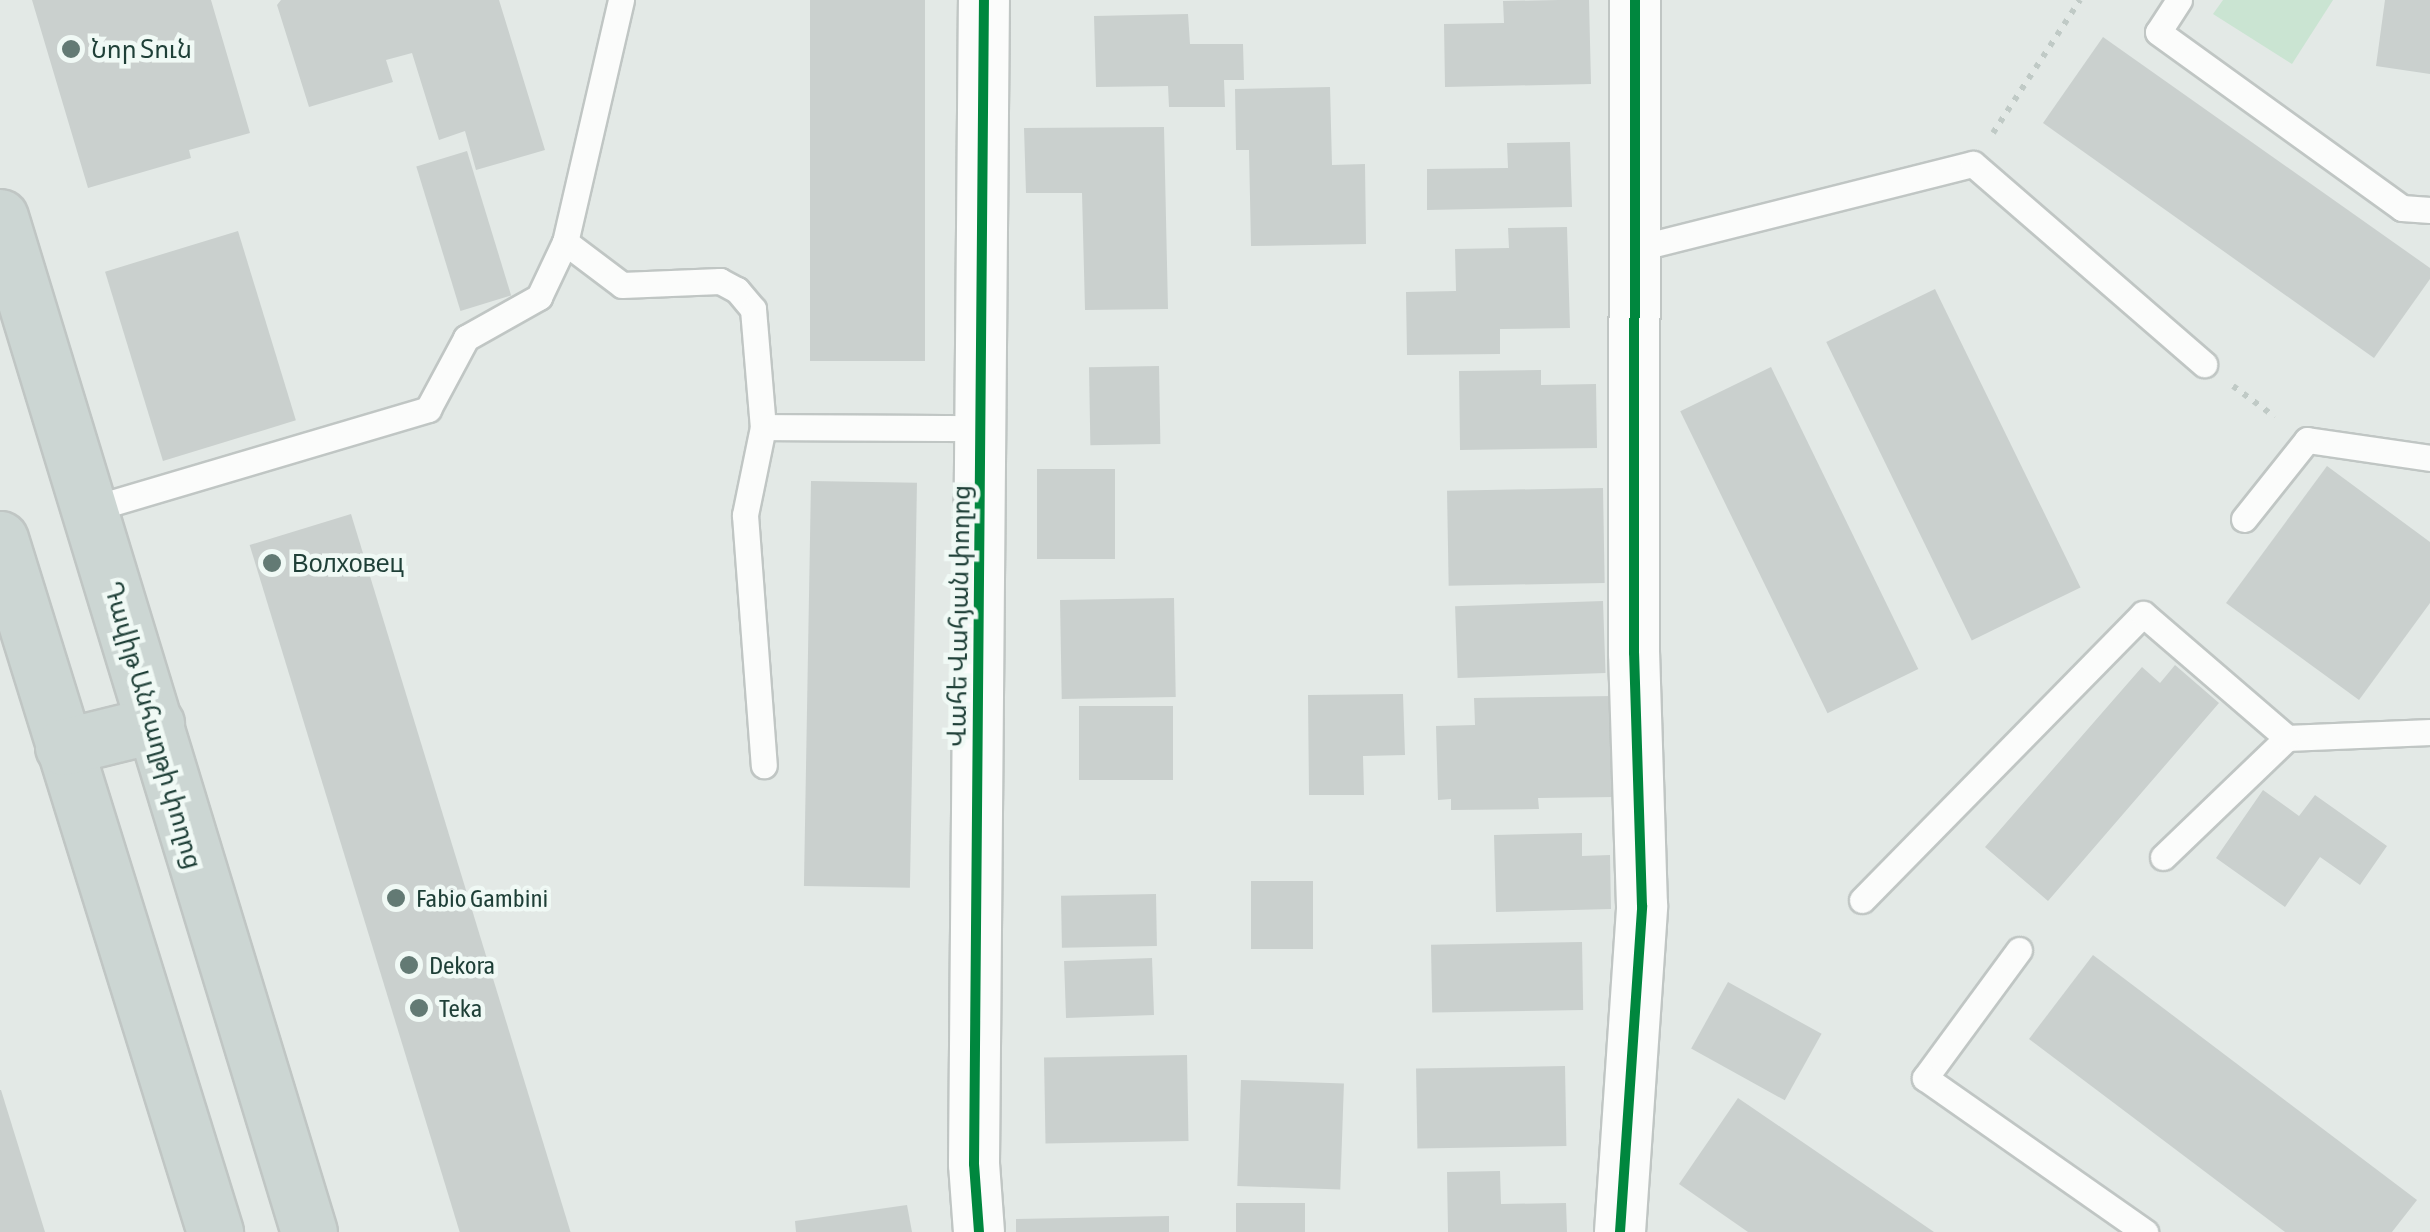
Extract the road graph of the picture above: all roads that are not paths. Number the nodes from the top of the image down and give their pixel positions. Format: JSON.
{"nodes":[{"id":1,"x":621,"y":0,"type":"edge"},
{"id":2,"x":984,"y":0,"type":"edge"},
{"id":3,"x":1635,"y":0,"type":"edge"},
{"id":4,"x":2179,"y":0,"type":"edge"},
{"id":5,"x":2430,"y":210,"type":"edge"},
{"id":6,"x":0,"y":217,"type":"edge"},
{"id":7,"x":566,"y":242,"type":"junction"},
{"id":8,"x":1638,"y":248,"type":"junction"},
{"id":9,"x":2204,"y":364,"type":"road end"},
{"id":10,"x":763,"y":426,"type":"junction"},
{"id":11,"x":980,"y":428,"type":"junction"},
{"id":12,"x":2430,"y":458,"type":"edge"},
{"id":13,"x":88,"y":510,"type":"junction"},
{"id":14,"x":2244,"y":520,"type":"dead end"},
{"id":15,"x":0,"y":539,"type":"edge"},
{"id":16,"x":156,"y":724,"type":"junction"},
{"id":17,"x":2430,"y":732,"type":"edge"},
{"id":18,"x":2287,"y":738,"type":"junction"},
{"id":19,"x":64,"y":748,"type":"junction"},
{"id":20,"x":764,"y":766,"type":"dead end"},
{"id":21,"x":2163,"y":856,"type":"dead end"},
{"id":22,"x":1862,"y":900,"type":"dead end"},
{"id":23,"x":215,"y":940,"type":"junction"},
{"id":24,"x":2018,"y":950,"type":"dead end"},
{"id":25,"x":130,"y":962,"type":"junction"},
{"id":26,"x":216,"y":1232,"type":"edge"},
{"id":27,"x":309,"y":1232,"type":"edge"},
{"id":28,"x":978,"y":1232,"type":"edge"},
{"id":29,"x":1620,"y":1232,"type":"edge"},
{"id":30,"x":2145,"y":1232,"type":"edge"}],
"edges":[{"from":1,"to":7,"type":"lane"},
{"from":2,"to":11,"type":"street","name":"Վահե Վահյան փողոց"},
{"from":3,"to":8,"type":"street"},
{"from":4,"to":5,"type":"lane"},
{"from":6,"to":13,"type":"main road","name":"Դավիթ Անհաղթի փողոց"},
{"from":7,"to":10,"type":"lane"},
{"from":7,"to":13,"type":"lane"},
{"from":8,"to":9,"type":"lane"},
{"from":8,"to":29,"type":"street"},
{"from":10,"to":11,"type":"lane"},
{"from":10,"to":20,"type":"lane"},
{"from":11,"to":28,"type":"street","name":"Վահե Վահյան փողոց"},
{"from":12,"to":14,"type":"lane"},
{"from":13,"to":16,"type":"main road","name":"Դավիթ Անհաղթի փողոց"},
{"from":15,"to":19,"type":"main road"},
{"from":16,"to":19,"type":"main road"},
{"from":16,"to":23,"type":"main road","name":"Դավիթ Անհաղթի փողոց"},
{"from":17,"to":18,"type":"lane"},
{"from":18,"to":21,"type":"lane"},
{"from":18,"to":22,"type":"lane"},
{"from":19,"to":25,"type":"main road"},
{"from":23,"to":25,"type":"main road"},
{"from":23,"to":27,"type":"main road","name":"Դավիթ Անհաղթի փողոց"},
{"from":24,"to":30,"type":"lane"},
{"from":25,"to":26,"type":"main road"}]}
